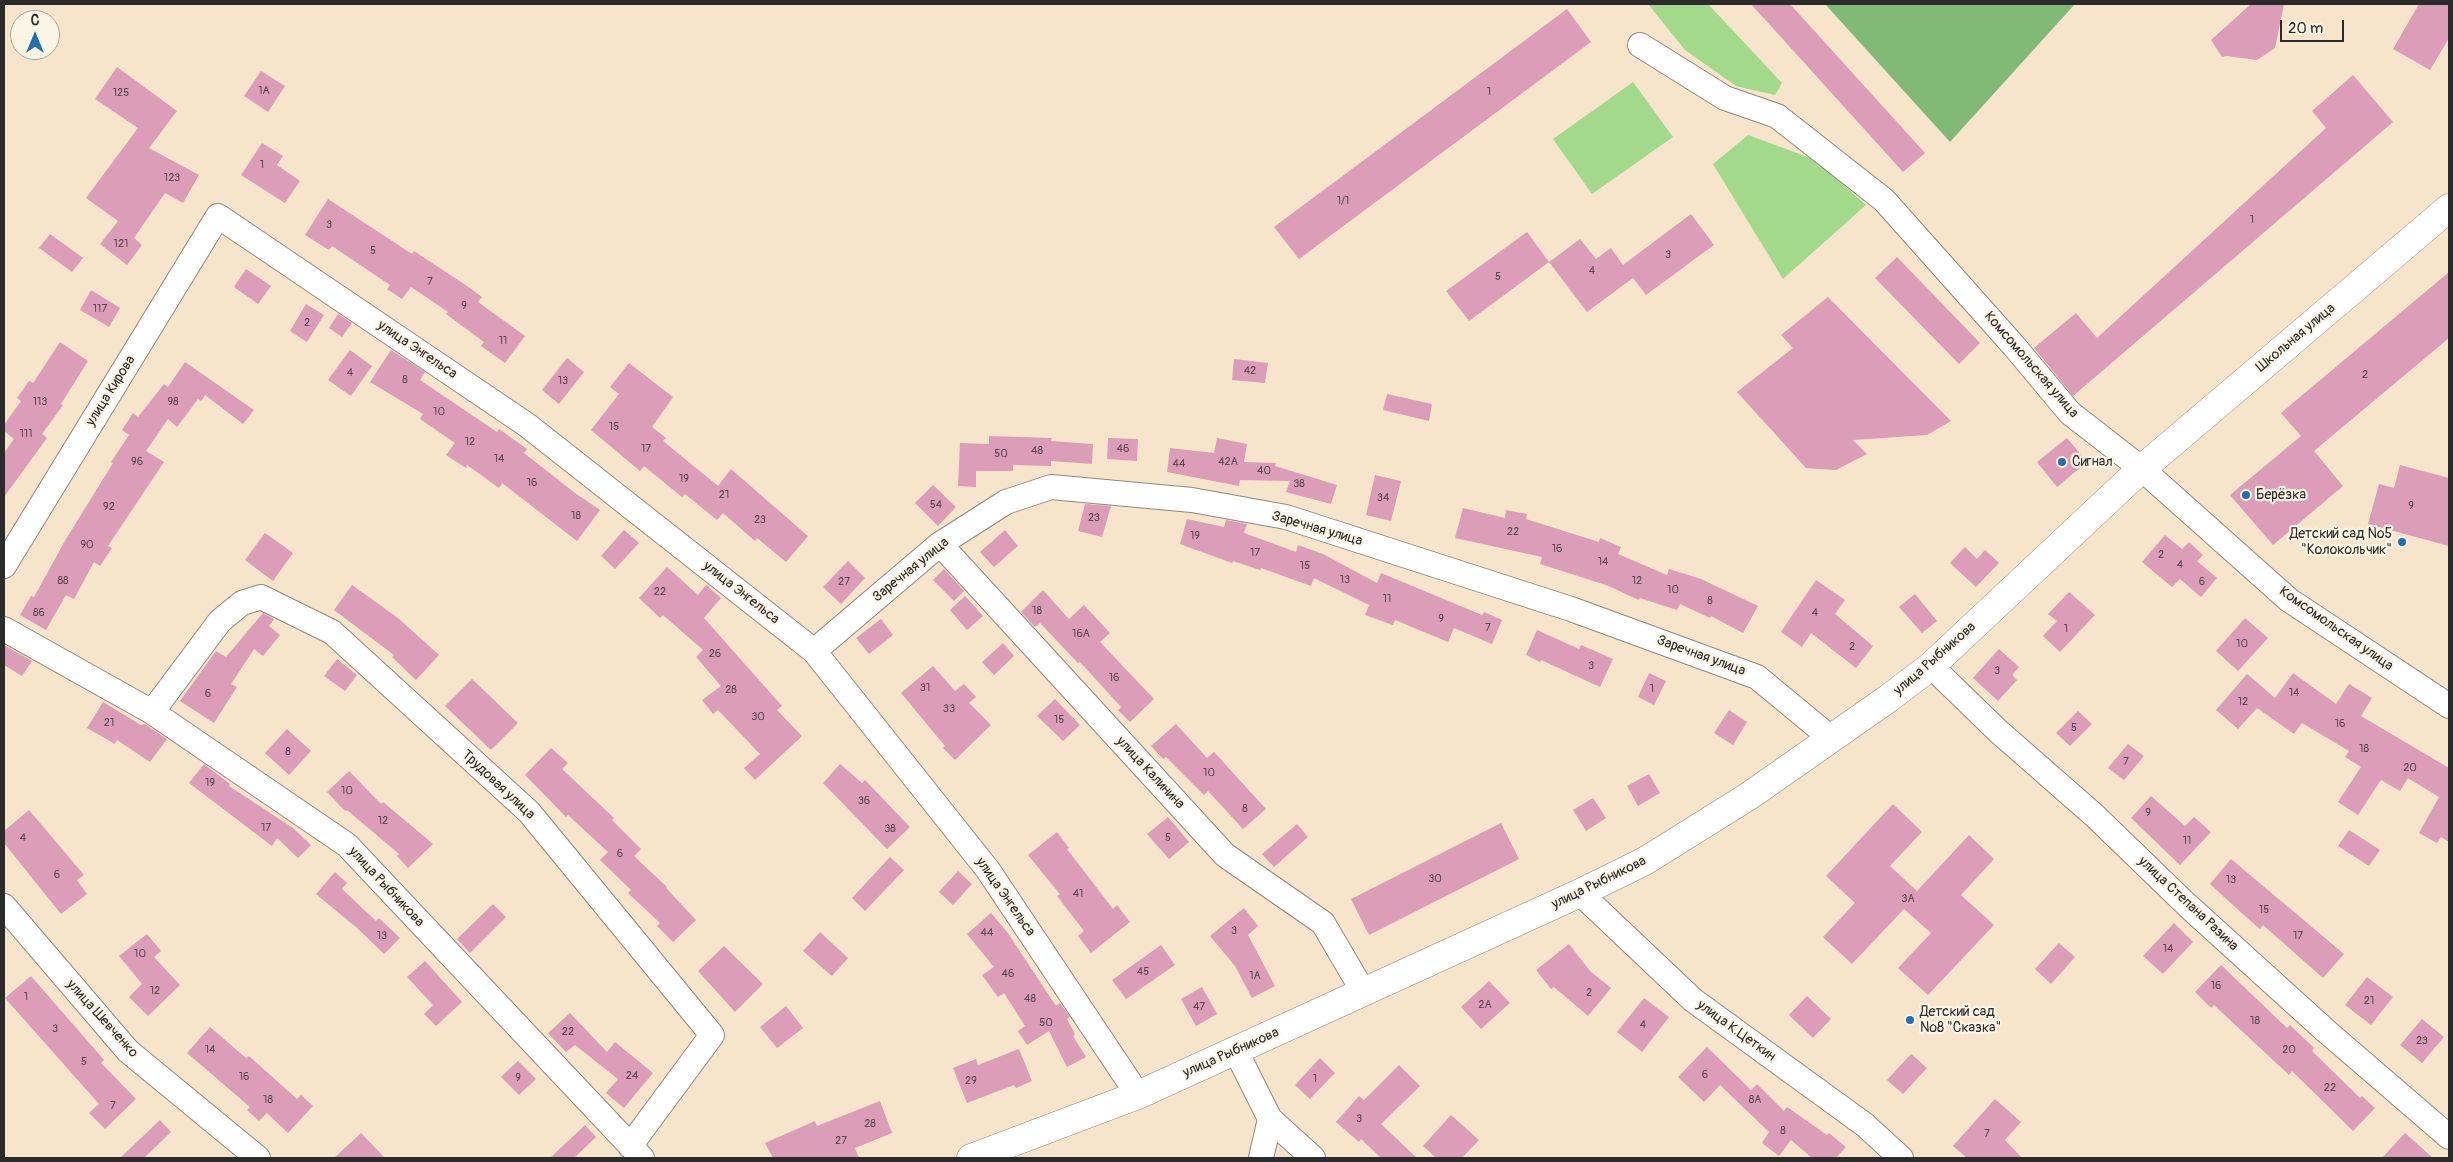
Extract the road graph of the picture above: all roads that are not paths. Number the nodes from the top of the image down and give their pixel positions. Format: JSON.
{"nodes":[{"id":1,"x":1640,"y":45,"type":"dead end"},
{"id":2,"x":2449,"y":208,"type":"edge"},
{"id":3,"x":218,"y":216,"type":"joint"},
{"id":4,"x":2142,"y":469,"type":"junction"},
{"id":5,"x":940,"y":544,"type":"junction"},
{"id":6,"x":4,"y":566,"type":"edge"},
{"id":7,"x":4,"y":629,"type":"edge"},
{"id":8,"x":814,"y":651,"type":"junction"},
{"id":9,"x":1931,"y":666,"type":"junction"},
{"id":10,"x":2449,"y":706,"type":"edge"},
{"id":11,"x":152,"y":712,"type":"junction"},
{"id":12,"x":1832,"y":739,"type":"junction"},
{"id":13,"x":1580,"y":893,"type":"junction"},
{"id":14,"x":4,"y":906,"type":"edge"},
{"id":15,"x":1364,"y":993,"type":"junction"},
{"id":16,"x":1236,"y":1051,"type":"junction"},
{"id":17,"x":1138,"y":1095,"type":"junction"},
{"id":18,"x":1270,"y":1120,"type":"junction"},
{"id":19,"x":2449,"y":1137,"type":"edge"},
{"id":20,"x":636,"y":1152,"type":"edge"},
{"id":21,"x":258,"y":1158,"type":"edge"},
{"id":22,"x":971,"y":1158,"type":"edge"},
{"id":23,"x":1261,"y":1158,"type":"edge"},
{"id":24,"x":1312,"y":1158,"type":"edge"},
{"id":25,"x":1902,"y":1158,"type":"edge"}],
"edges":[{"from":1,"to":4,"type":"street","name":"Комсомольская улица"},
{"from":2,"to":4,"type":"street","name":"Школьная улица"},
{"from":3,"to":6,"type":"street","name":"улица Кирова"},
{"from":3,"to":8,"type":"street","name":"улица Энгельса"},
{"from":4,"to":9,"type":"street","name":"улица Рыбникова"},
{"from":4,"to":10,"type":"street","name":"Комсомольская улица"},
{"from":5,"to":8,"type":"street","name":"Заречная улица"},
{"from":5,"to":12,"type":"street","name":"Заречная улица"},
{"from":5,"to":15,"type":"street","name":"улица Калинина"},
{"from":7,"to":11,"type":"street","name":"улица Рыбникова"},
{"from":8,"to":17,"type":"street","name":"улица Энгельса"},
{"from":9,"to":12,"type":"street","name":"улица Рыбникова"},
{"from":9,"to":19,"type":"street","name":"улица Степана Разина"},
{"from":11,"to":20,"type":"street","name":"улица Рыбникова"},
{"from":11,"to":20,"type":"street","name":"Трудовая улица"},
{"from":12,"to":13,"type":"street","name":"улица Рыбникова"},
{"from":13,"to":15,"type":"street","name":"улица Рыбникова"},
{"from":13,"to":25,"type":"street","name":"улица К.Цеткин"},
{"from":14,"to":21,"type":"street","name":"улица Шевченко"},
{"from":15,"to":16,"type":"street","name":"улица Рыбникова"},
{"from":16,"to":17,"type":"street","name":"улица Рыбникова"},
{"from":16,"to":18,"type":"street"},
{"from":17,"to":22,"type":"street","name":"улица Рыбникова"},
{"from":18,"to":23,"type":"street"},
{"from":18,"to":24,"type":"street"}]}
